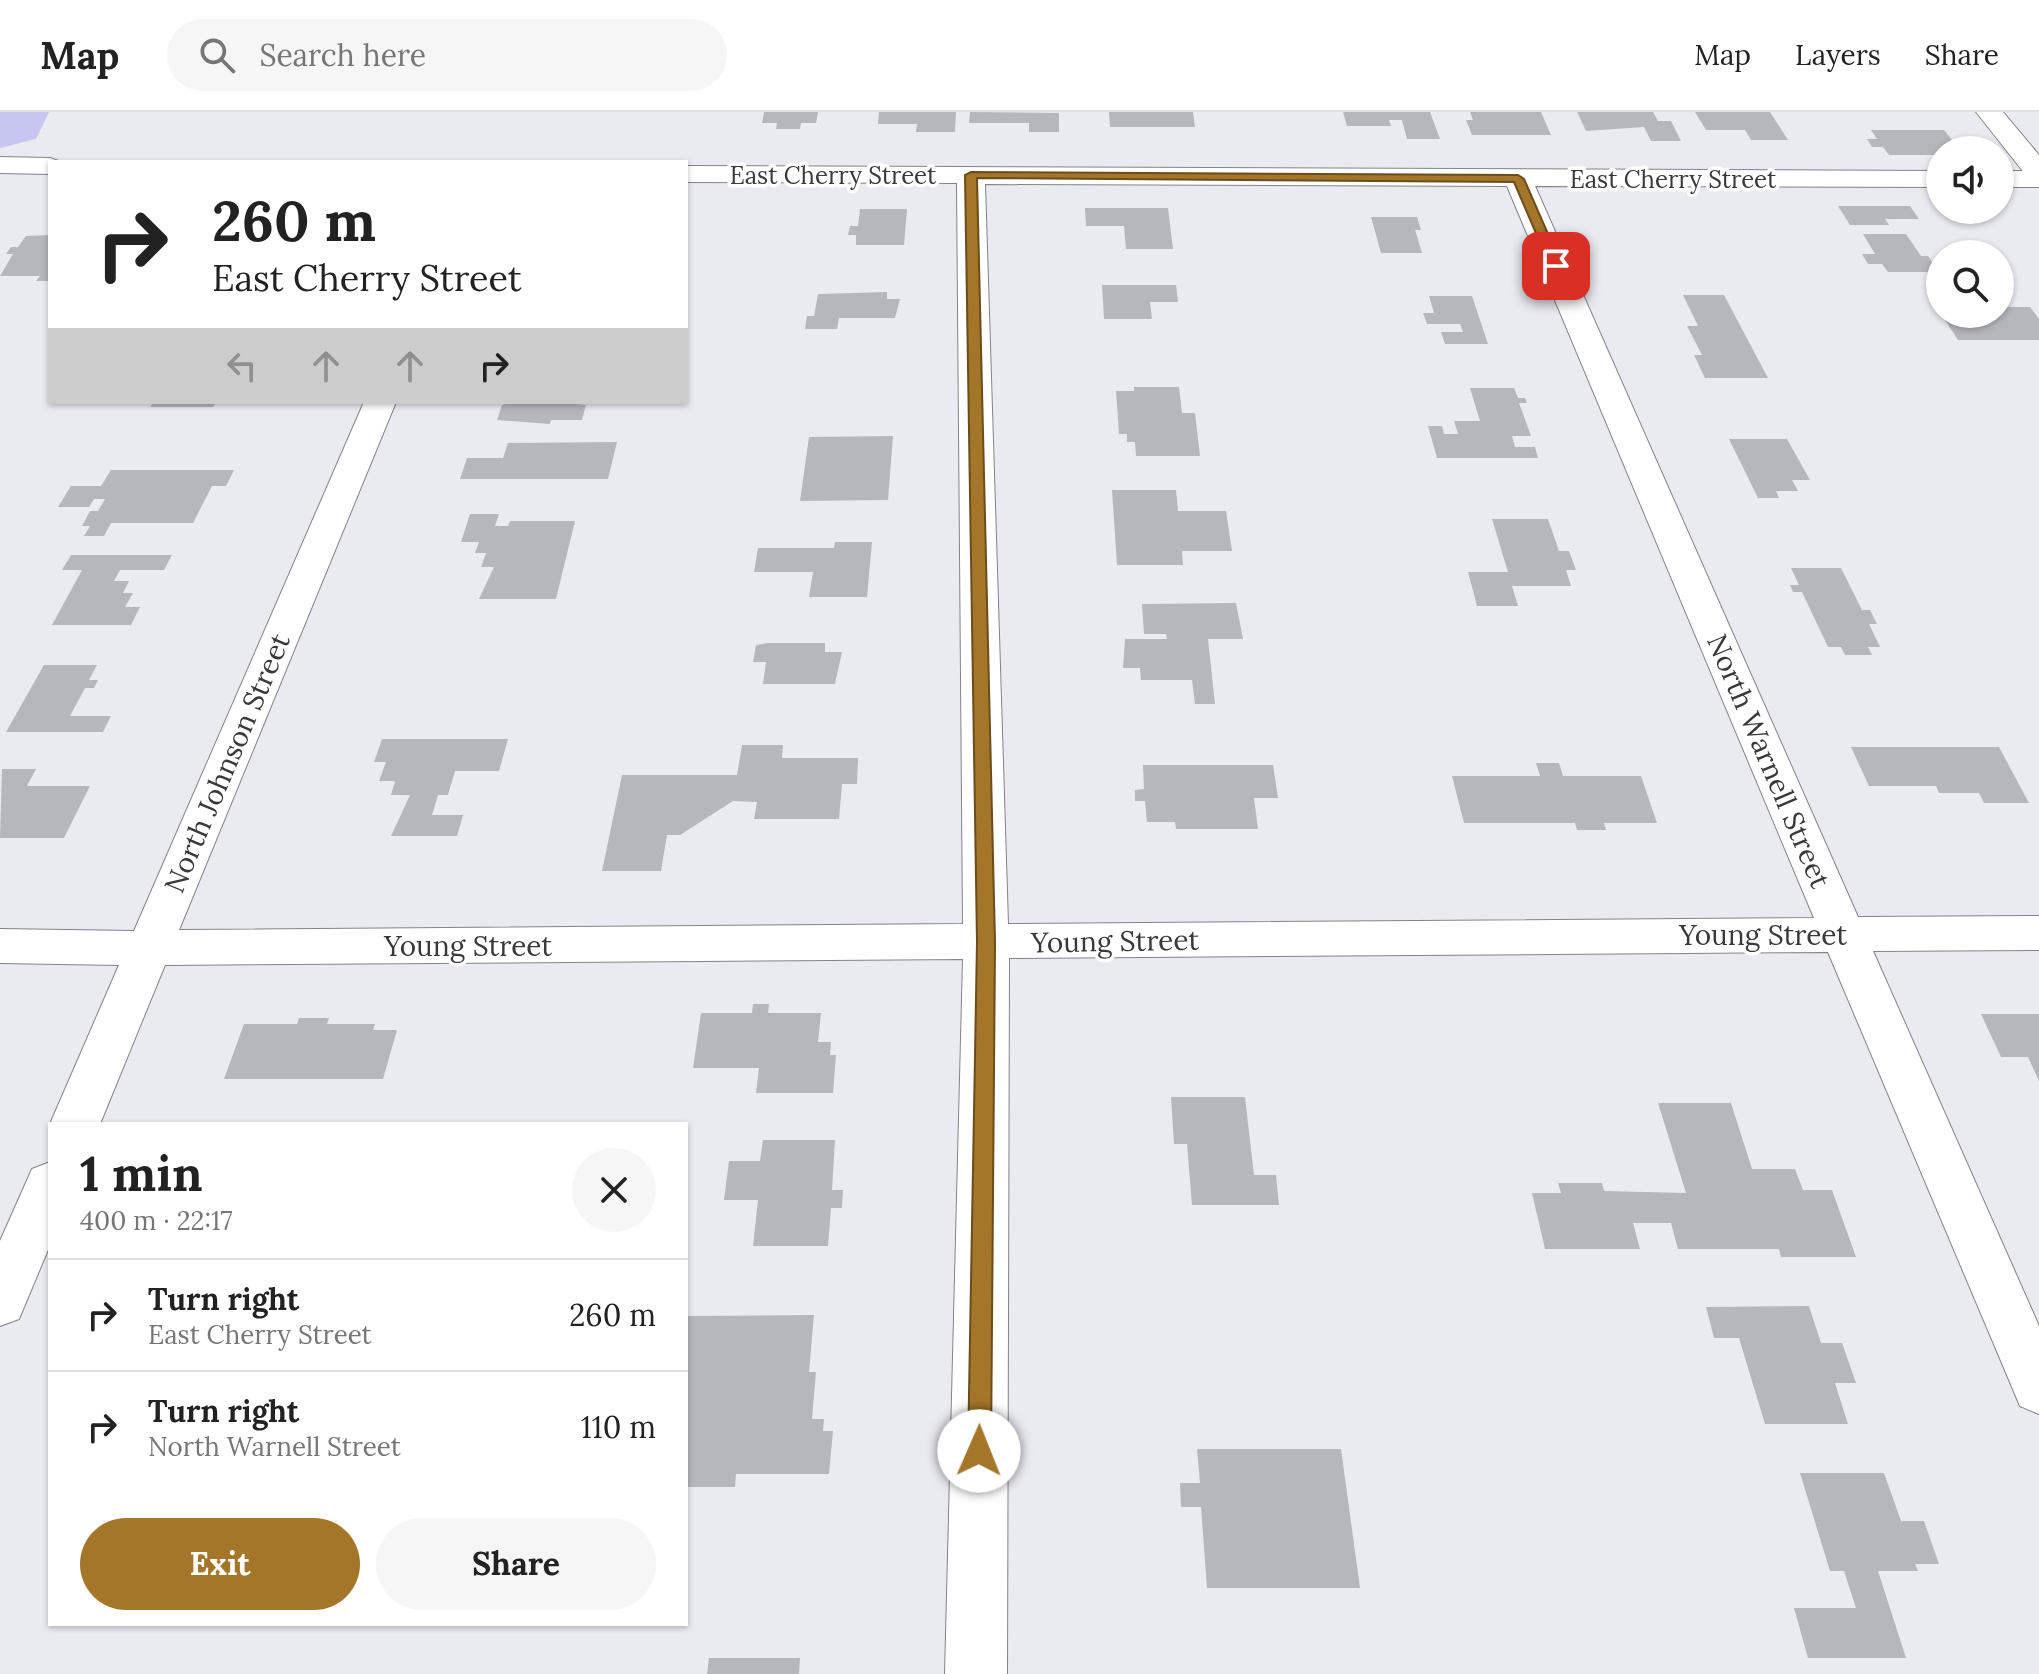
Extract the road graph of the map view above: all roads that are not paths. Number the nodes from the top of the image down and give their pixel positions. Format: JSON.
{"nodes":[{"id":1,"x":1989,"y":112,"type":"edge"},
{"id":2,"x":0,"y":165,"type":"edge"},
{"id":3,"x":48,"y":166,"type":"edge"},
{"id":4,"x":2039,"y":173,"type":"edge"},
{"id":5,"x":688,"y":174,"type":"edge"},
{"id":6,"x":971,"y":175,"type":"junction"},
{"id":7,"x":1518,"y":179,"type":"junction"},
{"id":8,"x":1926,"y":179,"type":"edge"},
{"id":9,"x":2014,"y":179,"type":"edge"},
{"id":10,"x":2039,"y":179,"type":"edge"},
{"id":11,"x":379,"y":404,"type":"edge"},
{"id":12,"x":2039,"y":933,"type":"edge"},
{"id":13,"x":1844,"y":934,"type":"junction"},
{"id":14,"x":986,"y":942,"type":"junction"},
{"id":15,"x":0,"y":946,"type":"edge"},
{"id":16,"x":149,"y":948,"type":"junction"},
{"id":17,"x":76,"y":1122,"type":"edge"},
{"id":18,"x":48,"y":1189,"type":"edge"},
{"id":19,"x":0,"y":1302,"type":"edge"},
{"id":20,"x":2039,"y":1388,"type":"edge"},
{"id":21,"x":976,"y":1674,"type":"edge"}],
"edges":[{"from":1,"to":4,"type":"street"},
{"from":2,"to":3,"type":"street"},
{"from":5,"to":6,"type":"street","name":"East Cherry Street"},
{"from":6,"to":7,"type":"street","name":"East Cherry Street"},
{"from":6,"to":14,"type":"street"},
{"from":7,"to":8,"type":"street","name":"East Cherry Street"},
{"from":7,"to":13,"type":"street","name":"North Warnell Street"},
{"from":9,"to":10,"type":"street"},
{"from":11,"to":16,"type":"street","name":"North Johnson Street"},
{"from":12,"to":13,"type":"street","name":"Young Street"},
{"from":13,"to":14,"type":"street","name":"Young Street"},
{"from":13,"to":20,"type":"street","name":"North Warnell Street"},
{"from":14,"to":16,"type":"street","name":"Young Street"},
{"from":14,"to":21,"type":"street"},
{"from":15,"to":16,"type":"street","name":"Young Street"},
{"from":16,"to":17,"type":"street","name":"North Johnson Street"},
{"from":18,"to":19,"type":"street"}]}
